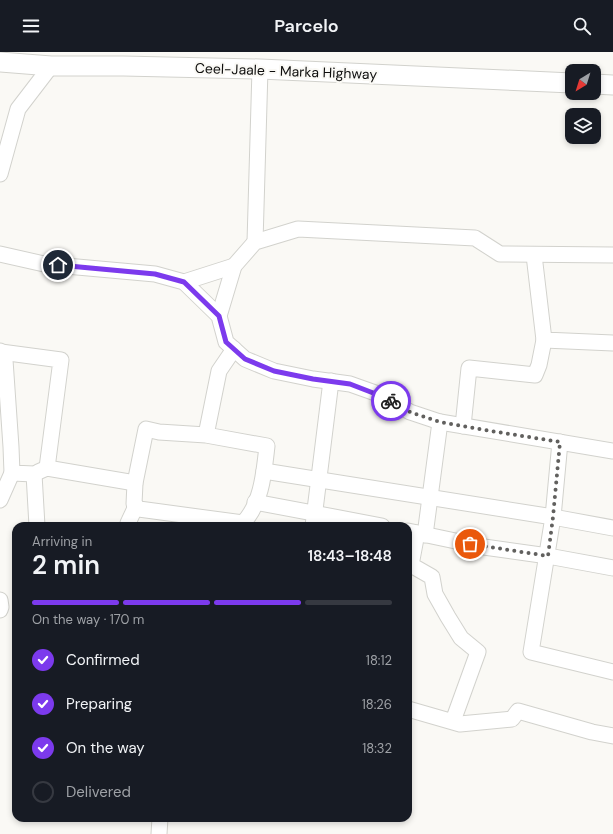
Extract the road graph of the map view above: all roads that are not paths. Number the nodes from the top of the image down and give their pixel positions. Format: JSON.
{"nodes":[{"id":1,"x":0,"y":62,"type":"edge"},
{"id":2,"x":51,"y":66,"type":"junction"},
{"id":3,"x":260,"y":69,"type":"junction"},
{"id":4,"x":565,"y":83,"type":"edge"},
{"id":5,"x":601,"y":84,"type":"edge"},
{"id":6,"x":613,"y":85,"type":"edge"},
{"id":7,"x":0,"y":174,"type":"edge"},
{"id":8,"x":255,"y":242,"type":"junction"},
{"id":9,"x":0,"y":254,"type":"edge"},
{"id":10,"x":534,"y":255,"type":"junction"},
{"id":11,"x":613,"y":255,"type":"edge"},
{"id":12,"x":234,"y":266,"type":"junction"},
{"id":13,"x":184,"y":282,"type":"junction"},
{"id":14,"x":219,"y":316,"type":"junction"},
{"id":15,"x":544,"y":340,"type":"junction"},
{"id":16,"x":613,"y":343,"type":"edge"},
{"id":17,"x":234,"y":349,"type":"junction"},
{"id":18,"x":0,"y":351,"type":"edge"},
{"id":19,"x":331,"y":381,"type":"junction"},
{"id":20,"x":440,"y":422,"type":"junction"},
{"id":21,"x":463,"y":426,"type":"junction"},
{"id":22,"x":206,"y":435,"type":"junction"},
{"id":23,"x":560,"y":442,"type":"junction"},
{"id":24,"x":613,"y":451,"type":"edge"},
{"id":25,"x":40,"y":471,"type":"junction"},
{"id":26,"x":264,"y":471,"type":"junction"},
{"id":27,"x":12,"y":473,"type":"junction"},
{"id":28,"x":319,"y":480,"type":"junction"},
{"id":29,"x":135,"y":483,"type":"junction"},
{"id":30,"x":429,"y":498,"type":"junction"},
{"id":31,"x":0,"y":500,"type":"edge"},
{"id":32,"x":255,"y":502,"type":"junction"},
{"id":33,"x":136,"y":506,"type":"junction"},
{"id":34,"x":553,"y":517,"type":"junction"},
{"id":35,"x":314,"y":520,"type":"edge"},
{"id":36,"x":37,"y":522,"type":"edge"},
{"id":37,"x":128,"y":522,"type":"edge"},
{"id":38,"x":236,"y":522,"type":"edge"},
{"id":39,"x":244,"y":522,"type":"edge"},
{"id":40,"x":337,"y":522,"type":"edge"},
{"id":41,"x":613,"y":528,"type":"edge"},
{"id":42,"x":417,"y":533,"type":"edge"},
{"id":43,"x":412,"y":553,"type":"edge"},
{"id":44,"x":548,"y":556,"type":"junction"},
{"id":45,"x":412,"y":567,"type":"edge"},
{"id":46,"x":613,"y":568,"type":"edge"},
{"id":47,"x":0,"y":600,"type":"edge"},
{"id":48,"x":0,"y":610,"type":"edge"},
{"id":49,"x":613,"y":672,"type":"edge"},
{"id":50,"x":412,"y":710,"type":"edge"},
{"id":51,"x":453,"y":721,"type":"junction"},
{"id":52,"x":613,"y":736,"type":"edge"},
{"id":53,"x":160,"y":822,"type":"edge"},
{"id":54,"x":159,"y":834,"type":"edge"}],
"edges":[{"from":1,"to":2,"type":"street","name":"Ceel-Jaale - Marka Highway"},
{"from":2,"to":3,"type":"street","name":"Ceel-Jaale - Marka Highway"},
{"from":2,"to":7,"type":"street"},
{"from":3,"to":4,"type":"street","name":"Ceel-Jaale - Marka Highway"},
{"from":3,"to":8,"type":"street"},
{"from":5,"to":6,"type":"street"},
{"from":8,"to":10,"type":"street"},
{"from":8,"to":12,"type":"street"},
{"from":9,"to":13,"type":"street"},
{"from":10,"to":11,"type":"street"},
{"from":10,"to":15,"type":"street"},
{"from":12,"to":13,"type":"street"},
{"from":12,"to":14,"type":"street"},
{"from":13,"to":14,"type":"street"},
{"from":14,"to":17,"type":"street"},
{"from":15,"to":16,"type":"street"},
{"from":15,"to":21,"type":"street"},
{"from":17,"to":19,"type":"street"},
{"from":17,"to":22,"type":"street"},
{"from":18,"to":25,"type":"street"},
{"from":18,"to":27,"type":"street"},
{"from":19,"to":20,"type":"street"},
{"from":19,"to":28,"type":"street"},
{"from":20,"to":21,"type":"street"},
{"from":20,"to":30,"type":"street"},
{"from":21,"to":23,"type":"street"},
{"from":22,"to":26,"type":"street"},
{"from":22,"to":29,"type":"street"},
{"from":23,"to":24,"type":"street"},
{"from":23,"to":34,"type":"street"},
{"from":25,"to":27,"type":"street"},
{"from":25,"to":29,"type":"street"},
{"from":25,"to":36,"type":"street"},
{"from":26,"to":28,"type":"street"},
{"from":26,"to":32,"type":"street"},
{"from":27,"to":31,"type":"street"},
{"from":28,"to":30,"type":"street"},
{"from":28,"to":35,"type":"street"},
{"from":29,"to":33,"type":"street"},
{"from":30,"to":34,"type":"street"},
{"from":30,"to":42,"type":"street"},
{"from":32,"to":35,"type":"street"},
{"from":32,"to":39,"type":"street"},
{"from":33,"to":37,"type":"street"},
{"from":33,"to":38,"type":"street"},
{"from":34,"to":41,"type":"street"},
{"from":34,"to":44,"type":"street"},
{"from":35,"to":40,"type":"street"},
{"from":42,"to":43,"type":"street"},
{"from":42,"to":44,"type":"street"},
{"from":44,"to":46,"type":"street"},
{"from":44,"to":49,"type":"street"},
{"from":45,"to":51,"type":"street"},
{"from":47,"to":48,"type":"street"},
{"from":50,"to":51,"type":"street"},
{"from":51,"to":52,"type":"street"},
{"from":53,"to":54,"type":"street"}]}
